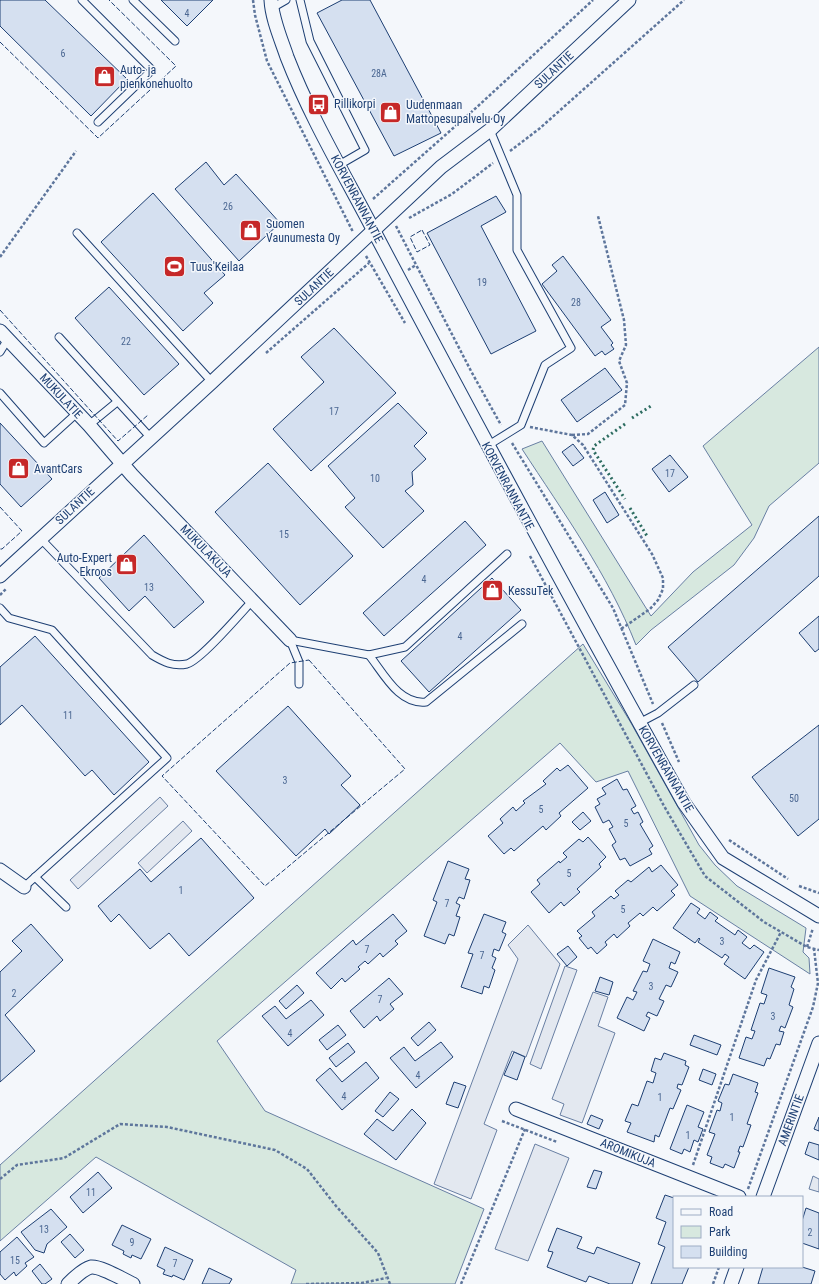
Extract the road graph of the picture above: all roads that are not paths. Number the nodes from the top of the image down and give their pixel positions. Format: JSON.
{"nodes":[{"id":1,"x":82,"y":0,"type":"edge"},
{"id":2,"x":133,"y":0,"type":"edge"},
{"id":3,"x":286,"y":0,"type":"edge"},
{"id":4,"x":300,"y":0,"type":"edge"},
{"id":5,"x":629,"y":0,"type":"edge"},
{"id":6,"x":271,"y":4,"type":"edge"},
{"id":7,"x":175,"y":41,"type":"dead end"},
{"id":8,"x":98,"y":122,"type":"dead end"},
{"id":9,"x":490,"y":130,"type":"junction"},
{"id":10,"x":339,"y":165,"type":"junction"},
{"id":11,"x":373,"y":230,"type":"junction"},
{"id":12,"x":77,"y":232,"type":"dead end"},
{"id":13,"x":4,"y":335,"type":"edge"},
{"id":14,"x":59,"y":337,"type":"dead end"},
{"id":15,"x":0,"y":352,"type":"edge"},
{"id":16,"x":212,"y":382,"type":"junction"},
{"id":17,"x":0,"y":394,"type":"edge"},
{"id":18,"x":117,"y":402,"type":"junction"},
{"id":19,"x":77,"y":413,"type":"junction"},
{"id":20,"x":89,"y":425,"type":"junction"},
{"id":21,"x":150,"y":437,"type":"junction"},
{"id":22,"x":487,"y":446,"type":"junction"},
{"id":23,"x":122,"y":462,"type":"junction"},
{"id":24,"x":41,"y":539,"type":"junction"},
{"id":25,"x":507,"y":554,"type":"dead end"},
{"id":26,"x":0,"y":576,"type":"edge"},
{"id":27,"x":253,"y":600,"type":"junction"},
{"id":28,"x":0,"y":608,"type":"edge"},
{"id":29,"x":522,"y":624,"type":"dead end"},
{"id":30,"x":290,"y":640,"type":"junction"},
{"id":31,"x":369,"y":655,"type":"junction"},
{"id":32,"x":298,"y":684,"type":"dead end"},
{"id":33,"x":694,"y":685,"type":"dead end"},
{"id":34,"x":639,"y":723,"type":"junction"},
{"id":35,"x":1,"y":872,"type":"edge"},
{"id":36,"x":35,"y":877,"type":"junction"},
{"id":37,"x":24,"y":887,"type":"joint"},
{"id":38,"x":66,"y":907,"type":"dead end"},
{"id":39,"x":819,"y":916,"type":"edge"},
{"id":40,"x":819,"y":1043,"type":"edge"},
{"id":41,"x":516,"y":1109,"type":"dead end"},
{"id":42,"x":744,"y":1193,"type":"edge"},
{"id":43,"x":763,"y":1196,"type":"edge"},
{"id":44,"x":737,"y":1268,"type":"edge"},
{"id":45,"x":68,"y":1284,"type":"edge"},
{"id":46,"x":133,"y":1284,"type":"edge"},
{"id":47,"x":731,"y":1284,"type":"edge"}],
"edges":[{"from":1,"to":8,"type":"lane"},
{"from":2,"to":7,"type":"lane"},
{"from":3,"to":6,"type":"lane"},
{"from":4,"to":10,"type":"lane"},
{"from":5,"to":9,"type":"street","name":"SULANTIE"},
{"from":6,"to":10,"type":"street","name":"KORVENRANNANTIE"},
{"from":9,"to":11,"type":"street","name":"SULANTIE"},
{"from":9,"to":22,"type":"lane"},
{"from":10,"to":11,"type":"street","name":"KORVENRANNANTIE"},
{"from":11,"to":16,"type":"street","name":"SULANTIE"},
{"from":11,"to":22,"type":"street","name":"KORVENRANNANTIE"},
{"from":12,"to":16,"type":"lane"},
{"from":13,"to":15,"type":"lane"},
{"from":13,"to":19,"type":"street","name":"MUKULATIE"},
{"from":14,"to":18,"type":"lane"},
{"from":16,"to":21,"type":"street","name":"SULANTIE"},
{"from":17,"to":19,"type":"lane"},
{"from":18,"to":20,"type":"lane"},
{"from":18,"to":21,"type":"lane"},
{"from":19,"to":20,"type":"street","name":"MUKULATIE"},
{"from":20,"to":23,"type":"street","name":"MUKULATIE"},
{"from":21,"to":23,"type":"street","name":"SULANTIE"},
{"from":22,"to":34,"type":"street","name":"KORVENRANNANTIE"},
{"from":23,"to":24,"type":"street","name":"SULANTIE"},
{"from":23,"to":27,"type":"street","name":"MUKULAKUJA"},
{"from":24,"to":26,"type":"street","name":"SULANTIE"},
{"from":24,"to":27,"type":"lane"},
{"from":25,"to":31,"type":"lane"},
{"from":27,"to":30,"type":"street","name":"MUKULAKUJA"},
{"from":28,"to":36,"type":"lane"},
{"from":29,"to":31,"type":"lane"},
{"from":30,"to":31,"type":"lane"},
{"from":30,"to":32,"type":"lane"},
{"from":33,"to":34,"type":"lane"},
{"from":34,"to":39,"type":"street","name":"KORVENRANNANTIE"},
{"from":35,"to":37,"type":"street"},
{"from":36,"to":37,"type":"lane"},
{"from":36,"to":38,"type":"lane"},
{"from":40,"to":43,"type":"street","name":"AMERINTIE"},
{"from":41,"to":42,"type":"street","name":"AROMIKUJA"},
{"from":44,"to":47,"type":"street"},
{"from":45,"to":46,"type":"street"}]}
